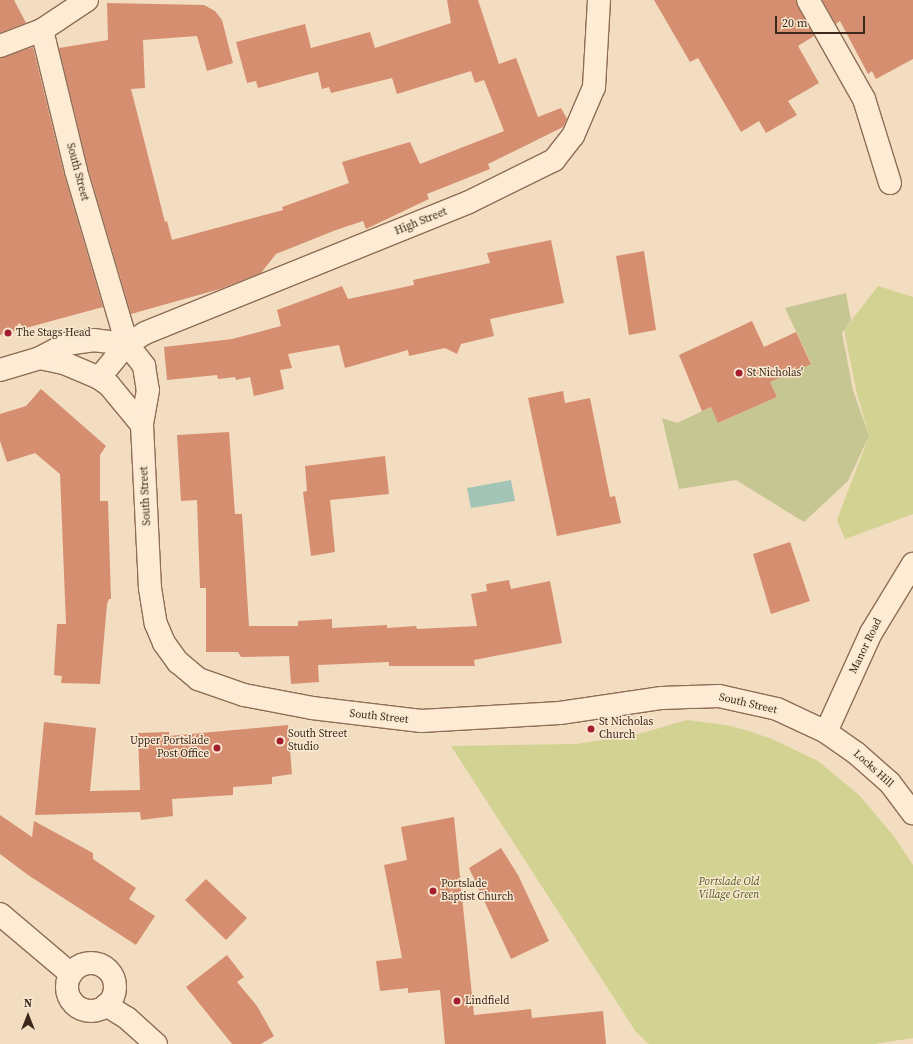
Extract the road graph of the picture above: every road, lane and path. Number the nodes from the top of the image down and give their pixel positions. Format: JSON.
{"nodes":[{"id":1,"x":87,"y":0,"type":"edge"},
{"id":2,"x":599,"y":0,"type":"edge"},
{"id":3,"x":808,"y":0,"type":"edge"},
{"id":4,"x":42,"y":30,"type":"junction"},
{"id":5,"x":0,"y":46,"type":"edge"},
{"id":6,"x":890,"y":183,"type":"dead end"},
{"id":7,"x":127,"y":344,"type":"junction"},
{"id":8,"x":40,"y":358,"type":"junction"},
{"id":9,"x":0,"y":370,"type":"edge"},
{"id":10,"x":99,"y":378,"type":"junction"},
{"id":11,"x":142,"y":425,"type":"junction"},
{"id":12,"x":913,"y":564,"type":"edge"},
{"id":13,"x":826,"y":732,"type":"junction"},
{"id":14,"x":913,"y":813,"type":"edge"},
{"id":15,"x":0,"y":914,"type":"edge"},
{"id":16,"x":71,"y":974,"type":"junction"},
{"id":17,"x":106,"y":1006,"type":"junction"},
{"id":18,"x":156,"y":1044,"type":"edge"}],
"edges":[{"from":1,"to":4,"type":"street"},
{"from":2,"to":7,"type":"street","name":"High Street"},
{"from":3,"to":6,"type":"street"},
{"from":4,"to":5,"type":"street"},
{"from":4,"to":7,"type":"street","name":"South Street"},
{"from":7,"to":8,"type":"street"},
{"from":7,"to":10,"type":"street","name":"High Street"},
{"from":7,"to":11,"type":"street","name":"South Street"},
{"from":8,"to":9,"type":"street"},
{"from":8,"to":10,"type":"street"},
{"from":10,"to":11,"type":"street"},
{"from":11,"to":13,"type":"street","name":"South Street"},
{"from":12,"to":13,"type":"street","name":"Manor Road"},
{"from":13,"to":14,"type":"street","name":"Locks Hill"},
{"from":15,"to":16,"type":"street"},
{"from":16,"to":17,"type":"street"},
{"from":16,"to":17,"type":"street"},
{"from":17,"to":18,"type":"street"}]}
